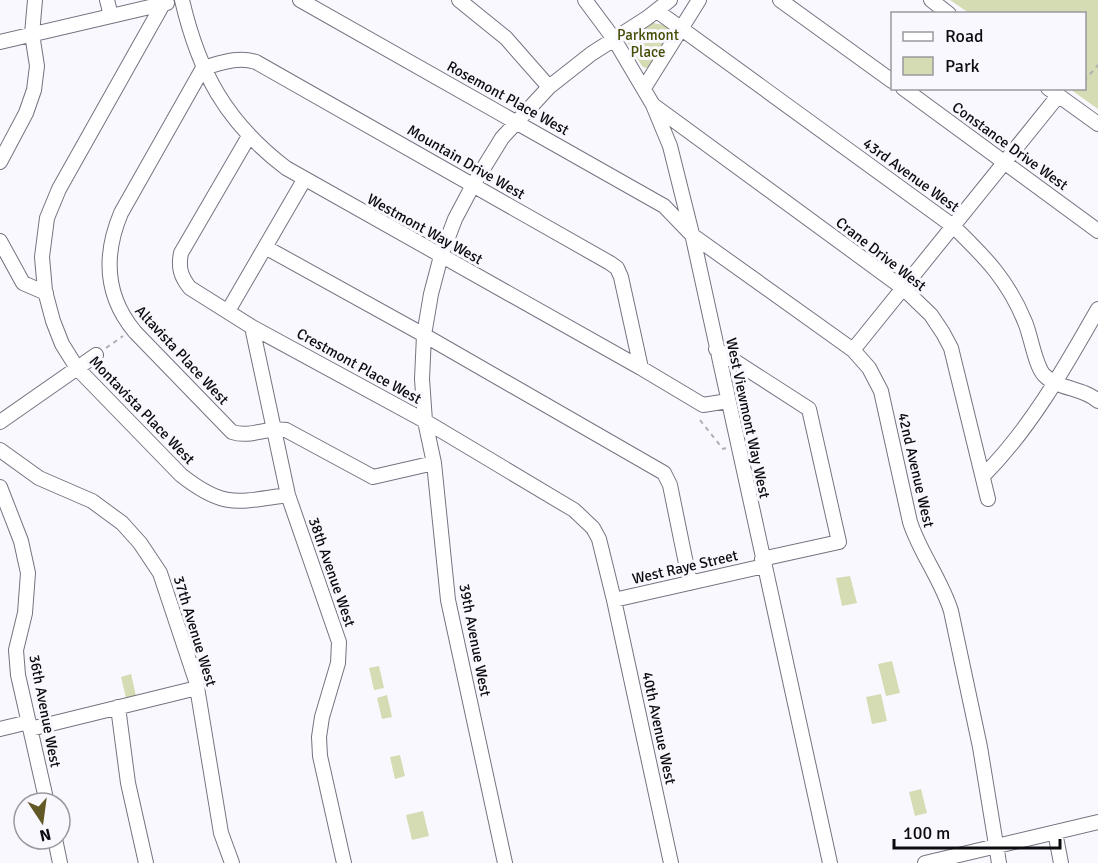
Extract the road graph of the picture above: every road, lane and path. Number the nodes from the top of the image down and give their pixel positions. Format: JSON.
{"nodes":[{"id":1,"x":35,"y":0,"type":"edge"},
{"id":2,"x":107,"y":0,"type":"edge"},
{"id":3,"x":181,"y":0,"type":"edge"},
{"id":4,"x":300,"y":0,"type":"edge"},
{"id":5,"x":459,"y":0,"type":"edge"},
{"id":6,"x":585,"y":0,"type":"edge"},
{"id":7,"x":670,"y":0,"type":"edge"},
{"id":8,"x":699,"y":0,"type":"edge"},
{"id":9,"x":780,"y":0,"type":"edge"},
{"id":10,"x":931,"y":0,"type":"edge"},
{"id":11,"x":164,"y":4,"type":"junction"},
{"id":12,"x":657,"y":11,"type":"junction"},
{"id":13,"x":946,"y":12,"type":"edge"},
{"id":14,"x":111,"y":16,"type":"junction"},
{"id":15,"x":677,"y":31,"type":"junction"},
{"id":16,"x":32,"y":34,"type":"junction"},
{"id":17,"x":640,"y":36,"type":"dead end"},
{"id":18,"x":614,"y":39,"type":"junction"},
{"id":19,"x":0,"y":42,"type":"edge"},
{"id":20,"x":1098,"y":66,"type":"edge"},
{"id":21,"x":203,"y":68,"type":"junction"},
{"id":22,"x":1086,"y":79,"type":"edge"},
{"id":23,"x":891,"y":80,"type":"edge"},
{"id":24,"x":549,"y":87,"type":"junction"},
{"id":25,"x":644,"y":88,"type":"junction"},
{"id":26,"x":906,"y":90,"type":"edge"},
{"id":27,"x":1053,"y":92,"type":"edge"},
{"id":28,"x":653,"y":105,"type":"junction"},
{"id":29,"x":518,"y":122,"type":"junction"},
{"id":30,"x":1098,"y":124,"type":"edge"},
{"id":31,"x":249,"y":136,"type":"junction"},
{"id":32,"x":0,"y":162,"type":"edge"},
{"id":33,"x":1005,"y":162,"type":"junction"},
{"id":34,"x":304,"y":180,"type":"junction"},
{"id":35,"x":473,"y":185,"type":"junction"},
{"id":36,"x":953,"y":226,"type":"junction"},
{"id":37,"x":1098,"y":231,"type":"edge"},
{"id":38,"x":693,"y":235,"type":"junction"},
{"id":39,"x":0,"y":241,"type":"edge"},
{"id":40,"x":265,"y":247,"type":"junction"},
{"id":41,"x":441,"y":256,"type":"junction"},
{"id":42,"x":903,"y":288,"type":"junction"},
{"id":43,"x":46,"y":293,"type":"junction"},
{"id":44,"x":1098,"y":309,"type":"edge"},
{"id":45,"x":228,"y":311,"type":"junction"},
{"id":46,"x":252,"y":327,"type":"junction"},
{"id":47,"x":424,"y":335,"type":"junction"},
{"id":48,"x":121,"y":337,"type":"dead end"},
{"id":49,"x":716,"y":349,"type":"junction"},
{"id":50,"x":853,"y":350,"type":"junction"},
{"id":51,"x":96,"y":355,"type":"joint"},
{"id":52,"x":77,"y":368,"type":"junction"},
{"id":53,"x":641,"y":368,"type":"junction"},
{"id":54,"x":1055,"y":384,"type":"junction"},
{"id":55,"x":728,"y":401,"type":"junction"},
{"id":56,"x":1098,"y":401,"type":"edge"},
{"id":57,"x":700,"y":420,"type":"dead end"},
{"id":58,"x":425,"y":421,"type":"junction"},
{"id":59,"x":0,"y":422,"type":"edge"},
{"id":60,"x":274,"y":428,"type":"junction"},
{"id":61,"x":726,"y":448,"type":"dead end"},
{"id":62,"x":0,"y":451,"type":"edge"},
{"id":63,"x":434,"y":463,"type":"junction"},
{"id":64,"x":982,"y":476,"type":"junction"},
{"id":65,"x":0,"y":487,"type":"edge"},
{"id":66,"x":288,"y":495,"type":"junction"},
{"id":67,"x":988,"y":499,"type":"dead end"},
{"id":68,"x":763,"y":562,"type":"junction"},
{"id":69,"x":690,"y":583,"type":"junction"},
{"id":70,"x":614,"y":600,"type":"junction"},
{"id":71,"x":197,"y":688,"type":"junction"},
{"id":72,"x":118,"y":707,"type":"junction"},
{"id":73,"x":29,"y":725,"type":"junction"},
{"id":74,"x":0,"y":729,"type":"edge"},
{"id":75,"x":44,"y":791,"type":"edge"},
{"id":76,"x":1098,"y":822,"type":"edge"},
{"id":77,"x":1055,"y":832,"type":"junction"},
{"id":78,"x":996,"y":846,"type":"junction"},
{"id":79,"x":146,"y":863,"type":"edge"},
{"id":80,"x":232,"y":863,"type":"edge"},
{"id":81,"x":344,"y":863,"type":"edge"},
{"id":82,"x":505,"y":863,"type":"edge"},
{"id":83,"x":671,"y":863,"type":"edge"},
{"id":84,"x":830,"y":863,"type":"edge"},
{"id":85,"x":925,"y":863,"type":"edge"},
{"id":86,"x":999,"y":863,"type":"edge"},
{"id":87,"x":1061,"y":863,"type":"edge"}],
"edges":[{"from":1,"to":16,"type":"street"},
{"from":2,"to":14,"type":"street"},
{"from":3,"to":11,"type":"street"},
{"from":3,"to":21,"type":"street","name":"Westmont Way West"},
{"from":4,"to":29,"type":"street","name":"Rosemont Place West"},
{"from":5,"to":24,"type":"street"},
{"from":6,"to":18,"type":"street","name":"West Viewmont Way West"},
{"from":7,"to":12,"type":"street","name":"39th Avenue West"},
{"from":8,"to":15,"type":"street"},
{"from":9,"to":23,"type":"street"},
{"from":10,"to":13,"type":"street"},
{"from":11,"to":14,"type":"street"},
{"from":11,"to":43,"type":"street","name":"Montavista Place West"},
{"from":12,"to":15,"type":"street","name":"43rd Avenue West"},
{"from":12,"to":18,"type":"street","name":"39th Avenue West"},
{"from":14,"to":16,"type":"street"},
{"from":15,"to":17,"type":"path"},
{"from":15,"to":25,"type":"street"},
{"from":15,"to":36,"type":"street","name":"43rd Avenue West"},
{"from":16,"to":19,"type":"street"},
{"from":16,"to":32,"type":"street"},
{"from":18,"to":24,"type":"street","name":"39th Avenue West"},
{"from":18,"to":25,"type":"street","name":"West Viewmont Way West"},
{"from":20,"to":22,"type":"path"},
{"from":21,"to":31,"type":"street","name":"Westmont Way West"},
{"from":21,"to":35,"type":"street","name":"Mountain Drive West"},
{"from":21,"to":60,"type":"street","name":"Altavista Place West"},
{"from":24,"to":29,"type":"street","name":"39th Avenue West"},
{"from":25,"to":28,"type":"street","name":"West Viewmont Way West"},
{"from":26,"to":33,"type":"street","name":"Constance Drive West"},
{"from":27,"to":30,"type":"street"},
{"from":27,"to":33,"type":"street"},
{"from":28,"to":38,"type":"street","name":"West Viewmont Way West"},
{"from":28,"to":42,"type":"street","name":"Crane Drive West"},
{"from":29,"to":35,"type":"street","name":"39th Avenue West"},
{"from":29,"to":38,"type":"street","name":"Rosemont Place West"},
{"from":31,"to":34,"type":"street","name":"Westmont Way West"},
{"from":31,"to":45,"type":"street","name":"Crestmont Place West"},
{"from":33,"to":36,"type":"street"},
{"from":33,"to":37,"type":"street","name":"Constance Drive West"},
{"from":34,"to":40,"type":"street"},
{"from":34,"to":41,"type":"street","name":"Westmont Way West"},
{"from":35,"to":41,"type":"street","name":"39th Avenue West"},
{"from":35,"to":53,"type":"street","name":"Mountain Drive West"},
{"from":36,"to":42,"type":"street"},
{"from":36,"to":54,"type":"street","name":"43rd Avenue West"},
{"from":38,"to":49,"type":"street","name":"West Viewmont Way West"},
{"from":38,"to":50,"type":"street","name":"42nd Avenue West"},
{"from":39,"to":43,"type":"street"},
{"from":40,"to":45,"type":"street"},
{"from":40,"to":47,"type":"street"},
{"from":41,"to":47,"type":"street","name":"39th Avenue West"},
{"from":41,"to":53,"type":"street","name":"Westmont Way West"},
{"from":42,"to":50,"type":"street"},
{"from":42,"to":64,"type":"street","name":"Crane Drive West"},
{"from":43,"to":52,"type":"street","name":"Montavista Place West"},
{"from":44,"to":54,"type":"street"},
{"from":45,"to":46,"type":"street","name":"Crestmont Place West"},
{"from":46,"to":58,"type":"street","name":"Crestmont Place West"},
{"from":46,"to":60,"type":"street","name":"38th Avenue West"},
{"from":47,"to":58,"type":"street","name":"39th Avenue West"},
{"from":47,"to":69,"type":"street"},
{"from":48,"to":51,"type":"path"},
{"from":49,"to":55,"type":"street","name":"West Viewmont Way West"},
{"from":49,"to":68,"type":"street","name":"West Raye Street"},
{"from":50,"to":78,"type":"street","name":"42nd Avenue West"},
{"from":51,"to":52,"type":"street"},
{"from":52,"to":59,"type":"street"},
{"from":52,"to":66,"type":"street","name":"Montavista Place West"},
{"from":53,"to":55,"type":"street","name":"Westmont Way West"},
{"from":54,"to":56,"type":"street"},
{"from":54,"to":64,"type":"street"},
{"from":55,"to":68,"type":"street","name":"West Viewmont Way West"},
{"from":57,"to":61,"type":"path"},
{"from":58,"to":63,"type":"street","name":"39th Avenue West"},
{"from":58,"to":70,"type":"street","name":"Crestmont Place West"},
{"from":60,"to":63,"type":"street"},
{"from":60,"to":66,"type":"street","name":"38th Avenue West"},
{"from":62,"to":71,"type":"street","name":"37th Avenue West"},
{"from":63,"to":82,"type":"street","name":"39th Avenue West"},
{"from":64,"to":67,"type":"street","name":"Crane Drive West"},
{"from":65,"to":73,"type":"street","name":"36th Avenue West"},
{"from":66,"to":81,"type":"street","name":"38th Avenue West"},
{"from":68,"to":69,"type":"street","name":"West Raye Street"},
{"from":68,"to":84,"type":"street","name":"West Viewmont Way West"},
{"from":69,"to":70,"type":"street","name":"West Raye Street"},
{"from":70,"to":83,"type":"street","name":"40th Avenue West"},
{"from":71,"to":72,"type":"street"},
{"from":71,"to":80,"type":"street","name":"37th Avenue West"},
{"from":72,"to":73,"type":"street"},
{"from":72,"to":79,"type":"street"},
{"from":73,"to":74,"type":"street"},
{"from":73,"to":75,"type":"street","name":"36th Avenue West"},
{"from":76,"to":77,"type":"street"},
{"from":77,"to":78,"type":"street"},
{"from":77,"to":87,"type":"street"},
{"from":78,"to":85,"type":"street"},
{"from":78,"to":86,"type":"street","name":"42nd Avenue West"}]}
